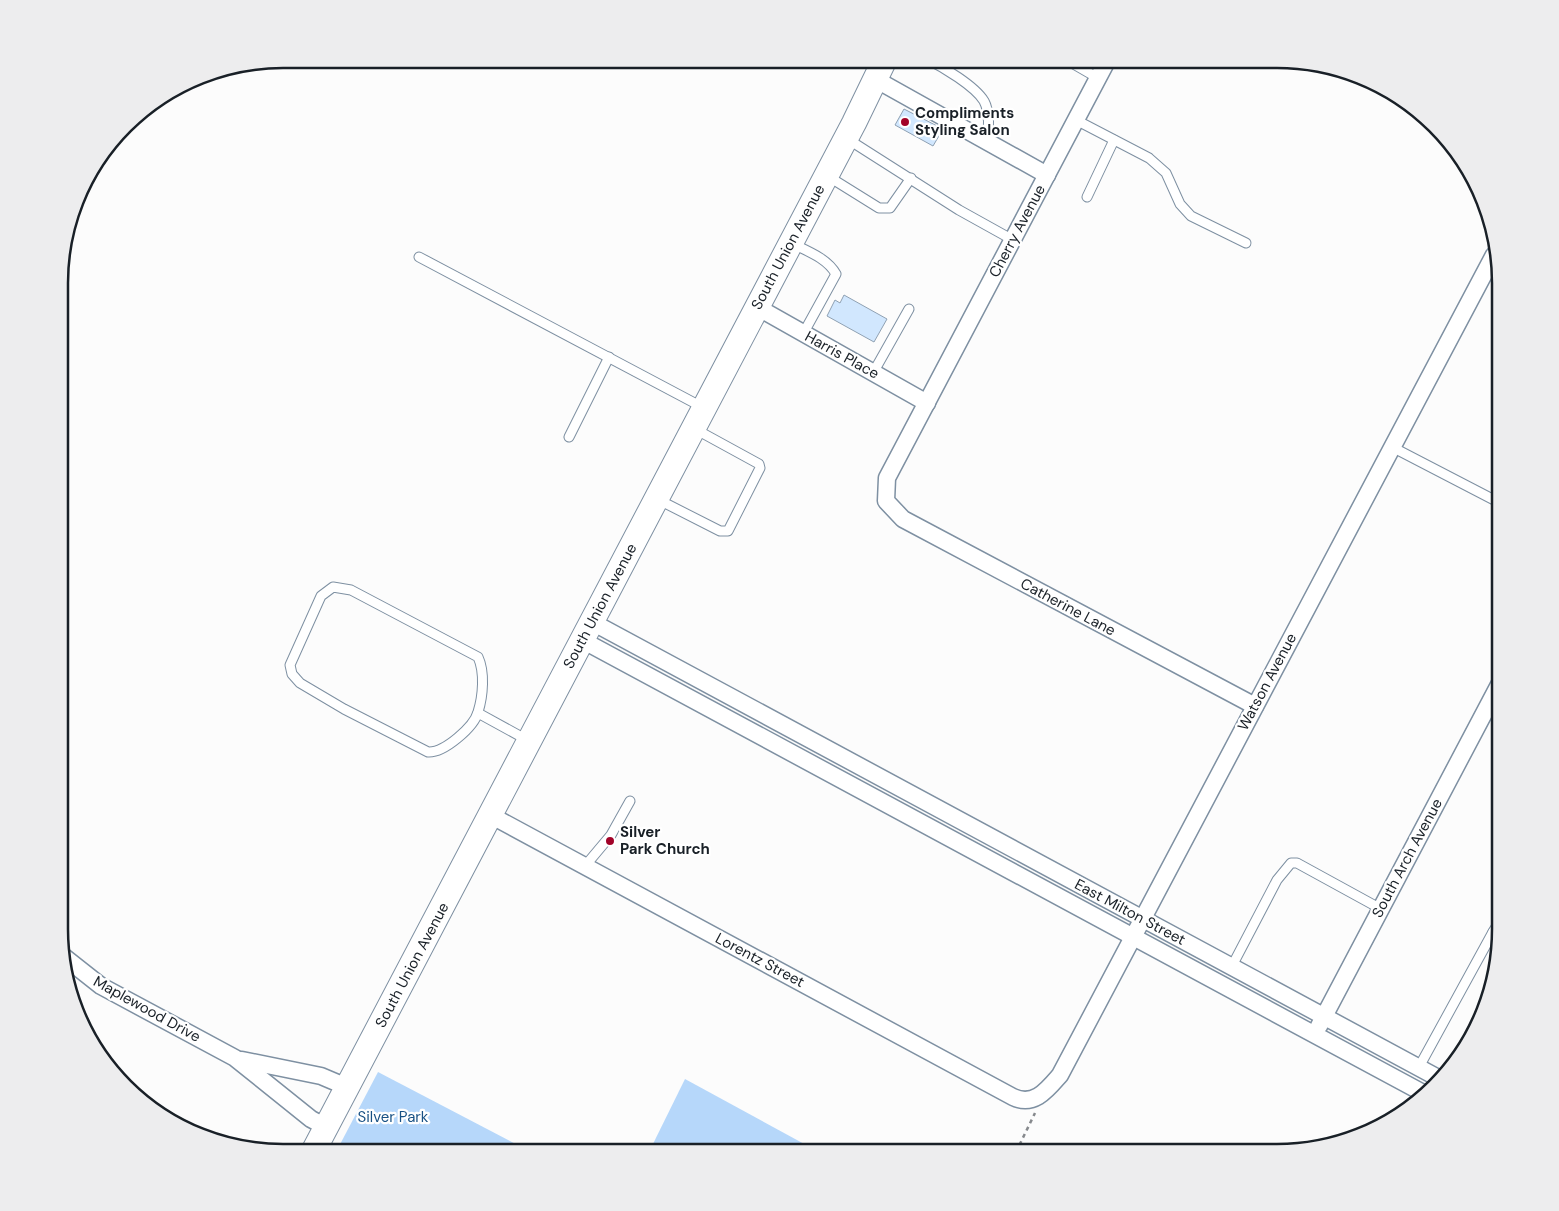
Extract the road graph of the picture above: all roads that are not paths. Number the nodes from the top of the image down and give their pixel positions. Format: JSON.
{"nodes":[{"id":1,"x":941,"y":68,"type":"edge"},
{"id":2,"x":1080,"y":68,"type":"edge"},
{"id":3,"x":1103,"y":68,"type":"edge"},
{"id":4,"x":880,"y":69,"type":"edge"},
{"id":5,"x":1098,"y":78,"type":"junction"},
{"id":6,"x":1076,"y":120,"type":"junction"},
{"id":7,"x":846,"y":138,"type":"junction"},
{"id":8,"x":1114,"y":140,"type":"junction"},
{"id":9,"x":987,"y":143,"type":"junction"},
{"id":10,"x":826,"y":175,"type":"junction"},
{"id":11,"x":1047,"y":175,"type":"junction"},
{"id":12,"x":911,"y":178,"type":"junction"},
{"id":13,"x":1087,"y":197,"type":"dead end"},
{"id":14,"x":1013,"y":240,"type":"junction"},
{"id":15,"x":791,"y":242,"type":"junction"},
{"id":16,"x":1246,"y":244,"type":"dead end"},
{"id":17,"x":419,"y":257,"type":"dead end"},
{"id":18,"x":1490,"y":262,"type":"edge"},
{"id":19,"x":756,"y":307,"type":"junction"},
{"id":20,"x":909,"y":309,"type":"dead end"},
{"id":21,"x":803,"y":334,"type":"junction"},
{"id":22,"x":609,"y":357,"type":"junction"},
{"id":23,"x":873,"y":373,"type":"junction"},
{"id":24,"x":927,"y":403,"type":"junction"},
{"id":25,"x":704,"y":408,"type":"junction"},
{"id":26,"x":693,"y":428,"type":"junction"},
{"id":27,"x":569,"y":437,"type":"dead end"},
{"id":28,"x":1392,"y":446,"type":"junction"},
{"id":29,"x":656,"y":499,"type":"junction"},
{"id":30,"x":1492,"y":499,"type":"edge"},
{"id":31,"x":886,"y":501,"type":"joint"},
{"id":32,"x":587,"y":631,"type":"junction"},
{"id":33,"x":717,"y":689,"type":"junction"},
{"id":34,"x":1492,"y":698,"type":"edge"},
{"id":35,"x":1255,"y":706,"type":"junction"},
{"id":36,"x":708,"y":708,"type":"junction"},
{"id":37,"x":478,"y":713,"type":"junction"},
{"id":38,"x":529,"y":741,"type":"junction"},
{"id":39,"x":822,"y":746,"type":"junction"},
{"id":40,"x":813,"y":764,"type":"junction"},
{"id":41,"x":630,"y":800,"type":"dead end"},
{"id":42,"x":928,"y":803,"type":"junction"},
{"id":43,"x":490,"y":815,"type":"junction"},
{"id":44,"x":918,"y":821,"type":"junction"},
{"id":45,"x":1032,"y":859,"type":"junction"},
{"id":46,"x":585,"y":866,"type":"junction"},
{"id":47,"x":1023,"y":877,"type":"junction"},
{"id":48,"x":1381,"y":909,"type":"junction"},
{"id":49,"x":1143,"y":919,"type":"junction"},
{"id":50,"x":1134,"y":936,"type":"junction"},
{"id":51,"x":1491,"y":943,"type":"edge"},
{"id":52,"x":70,"y":962,"type":"edge"},
{"id":53,"x":1230,"y":966,"type":"junction"},
{"id":54,"x":1220,"y":983,"type":"junction"},
{"id":55,"x":1324,"y":1016,"type":"junction"},
{"id":56,"x":1314,"y":1034,"type":"junction"},
{"id":57,"x":235,"y":1058,"type":"junction"},
{"id":58,"x":1419,"y":1067,"type":"junction"},
{"id":59,"x":1433,"y":1075,"type":"edge"},
{"id":60,"x":347,"y":1087,"type":"junction"},
{"id":61,"x":1416,"y":1089,"type":"edge"},
{"id":62,"x":1033,"y":1108,"type":"joint"},
{"id":63,"x":326,"y":1127,"type":"junction"},
{"id":64,"x":317,"y":1144,"type":"edge"}],
"edges":[{"from":1,"to":9,"type":"lane"},
{"from":2,"to":5,"type":"lane"},
{"from":3,"to":5,"type":"street","name":"Cherry Avenue"},
{"from":4,"to":7,"type":"main road","name":"South Union Avenue"},
{"from":4,"to":9,"type":"street"},
{"from":5,"to":6,"type":"street","name":"Cherry Avenue"},
{"from":6,"to":8,"type":"lane"},
{"from":6,"to":11,"type":"street","name":"Cherry Avenue"},
{"from":7,"to":10,"type":"main road","name":"South Union Avenue"},
{"from":7,"to":12,"type":"lane"},
{"from":8,"to":13,"type":"lane"},
{"from":8,"to":16,"type":"lane"},
{"from":9,"to":11,"type":"street"},
{"from":10,"to":12,"type":"lane"},
{"from":10,"to":15,"type":"main road","name":"South Union Avenue"},
{"from":11,"to":14,"type":"street","name":"Cherry Avenue"},
{"from":12,"to":14,"type":"lane"},
{"from":14,"to":24,"type":"street","name":"Cherry Avenue"},
{"from":15,"to":19,"type":"main road","name":"South Union Avenue"},
{"from":15,"to":21,"type":"lane"},
{"from":17,"to":22,"type":"lane"},
{"from":18,"to":28,"type":"street","name":"Watson Avenue"},
{"from":19,"to":21,"type":"street","name":"Harris Place"},
{"from":19,"to":25,"type":"main road","name":"South Union Avenue"},
{"from":20,"to":23,"type":"lane"},
{"from":21,"to":23,"type":"street","name":"Harris Place"},
{"from":22,"to":25,"type":"lane"},
{"from":22,"to":27,"type":"lane"},
{"from":23,"to":24,"type":"street","name":"Harris Place"},
{"from":24,"to":31,"type":"street","name":"Cherry Avenue"},
{"from":25,"to":26,"type":"main road","name":"South Union Avenue"},
{"from":26,"to":29,"type":"main road","name":"South Union Avenue"},
{"from":26,"to":29,"type":"lane"},
{"from":28,"to":30,"type":"lane"},
{"from":28,"to":35,"type":"street","name":"Watson Avenue"},
{"from":29,"to":32,"type":"main road","name":"South Union Avenue"},
{"from":31,"to":35,"type":"street","name":"Catherine Lane"},
{"from":32,"to":33,"type":"street","name":"East Milton Street"},
{"from":32,"to":36,"type":"street","name":"East Milton Street"},
{"from":32,"to":38,"type":"main road","name":"South Union Avenue"},
{"from":33,"to":36,"type":"street"},
{"from":33,"to":39,"type":"street","name":"East Milton Street"},
{"from":34,"to":48,"type":"street","name":"South Arch Avenue"},
{"from":35,"to":49,"type":"street","name":"Watson Avenue"},
{"from":36,"to":40,"type":"street","name":"East Milton Street"},
{"from":37,"to":37,"type":"lane"},
{"from":37,"to":38,"type":"lane"},
{"from":38,"to":43,"type":"main road","name":"South Union Avenue"},
{"from":39,"to":40,"type":"street"},
{"from":39,"to":42,"type":"street","name":"East Milton Street"},
{"from":40,"to":44,"type":"street","name":"East Milton Street"},
{"from":41,"to":46,"type":"lane"},
{"from":42,"to":44,"type":"street"},
{"from":42,"to":45,"type":"street","name":"East Milton Street"},
{"from":43,"to":46,"type":"street","name":"Lorentz Street"},
{"from":43,"to":60,"type":"main road","name":"South Union Avenue"},
{"from":44,"to":47,"type":"street","name":"East Milton Street"},
{"from":45,"to":47,"type":"street"},
{"from":45,"to":49,"type":"street","name":"East Milton Street"},
{"from":46,"to":62,"type":"street","name":"Lorentz Street"},
{"from":47,"to":50,"type":"street","name":"East Milton Street"},
{"from":48,"to":53,"type":"lane"},
{"from":48,"to":55,"type":"street","name":"South Arch Avenue"},
{"from":49,"to":50,"type":"street","name":"Watson Avenue"},
{"from":49,"to":53,"type":"street","name":"East Milton Street"},
{"from":50,"to":54,"type":"street","name":"East Milton Street"},
{"from":50,"to":62,"type":"street","name":"Watson Avenue"},
{"from":51,"to":58,"type":"lane"},
{"from":52,"to":57,"type":"street","name":"Maplewood Drive"},
{"from":53,"to":54,"type":"street"},
{"from":53,"to":55,"type":"street","name":"East Milton Street"},
{"from":54,"to":56,"type":"street","name":"East Milton Street"},
{"from":55,"to":56,"type":"street","name":"South Arch Avenue"},
{"from":55,"to":58,"type":"street","name":"East Milton Street"},
{"from":56,"to":61,"type":"street","name":"East Milton Street"},
{"from":57,"to":60,"type":"street","name":"Maplewood Drive"},
{"from":57,"to":63,"type":"street","name":"Maplewood Drive"},
{"from":58,"to":59,"type":"street","name":"East Milton Street"},
{"from":58,"to":61,"type":"street","name":"East Milton Street"},
{"from":60,"to":63,"type":"main road","name":"South Union Avenue"},
{"from":63,"to":64,"type":"main road","name":"South Union Avenue"}]}
